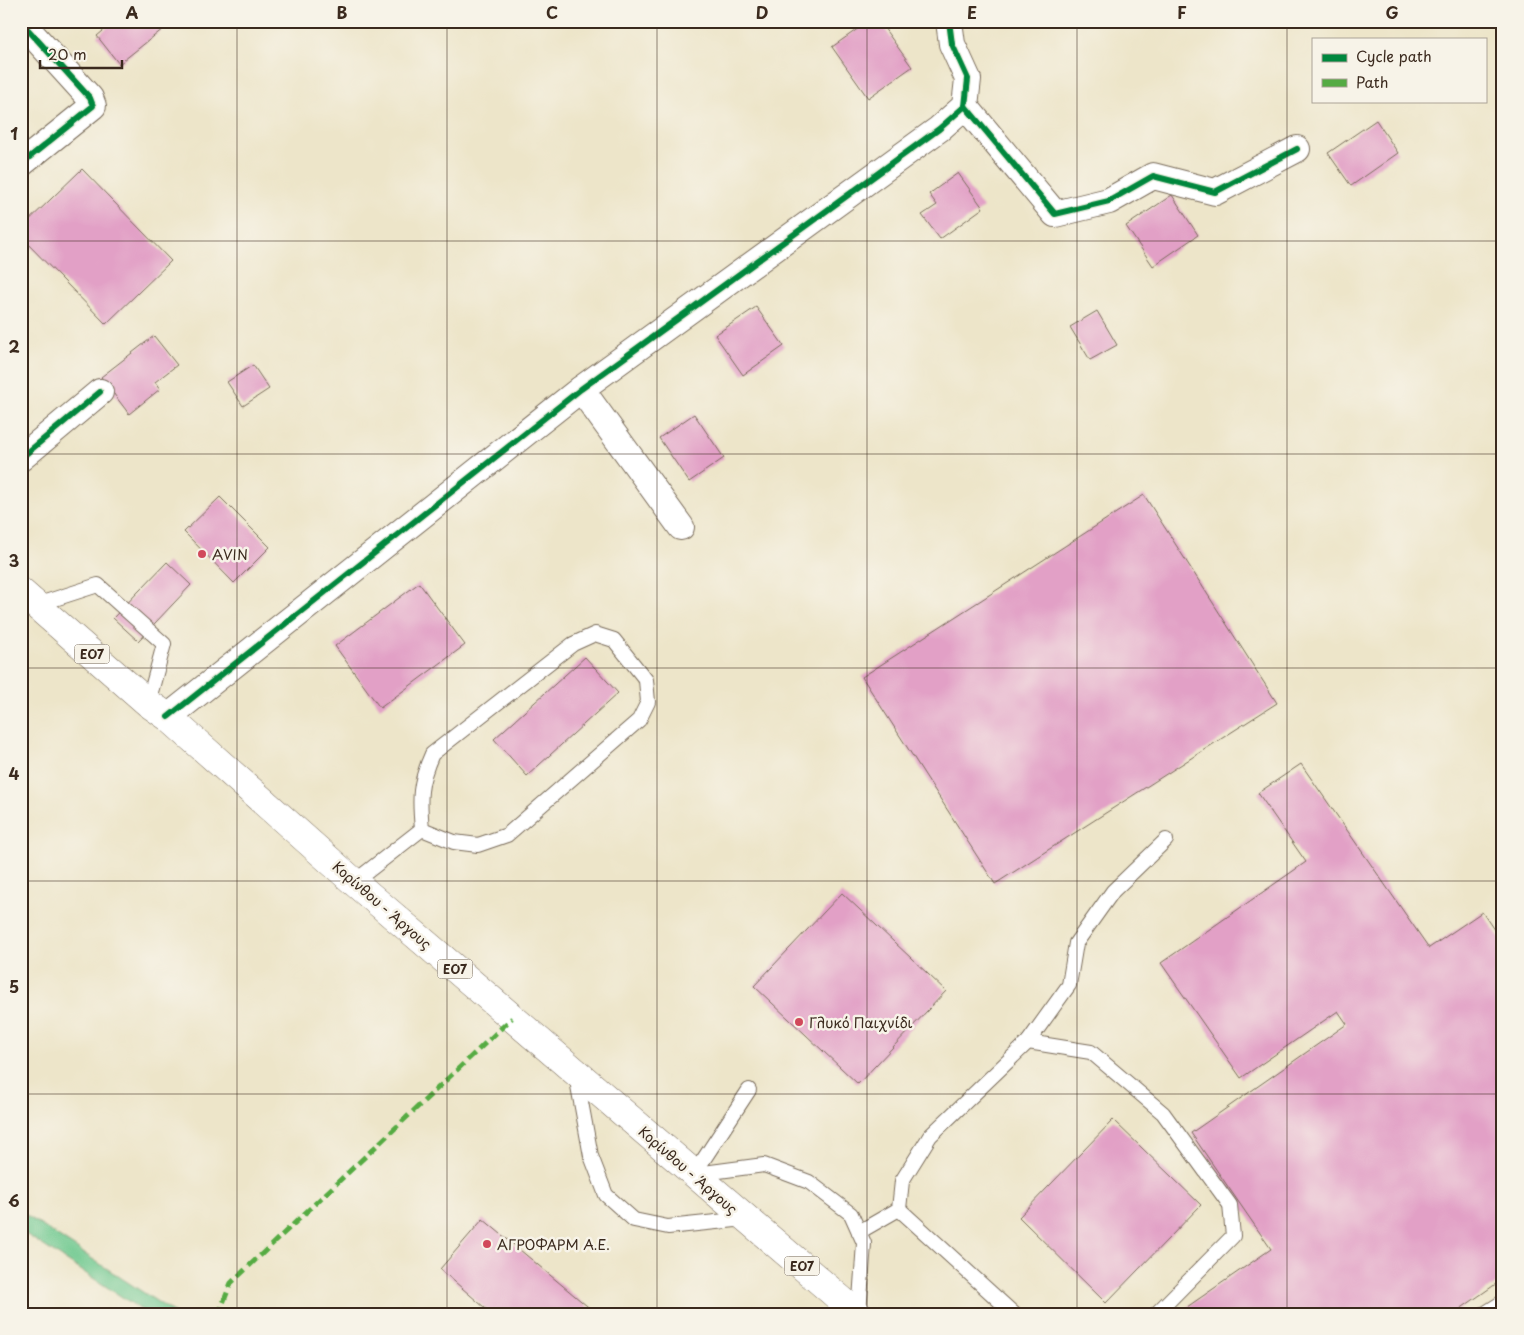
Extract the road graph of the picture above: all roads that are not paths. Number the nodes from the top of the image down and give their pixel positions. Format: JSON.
{"nodes":[{"id":1,"x":949,"y":21,"type":"edge"},
{"id":2,"x":21,"y":22,"type":"edge"},
{"id":3,"x":965,"y":106,"type":"junction"},
{"id":4,"x":1297,"y":149,"type":"dead end"},
{"id":5,"x":21,"y":164,"type":"edge"},
{"id":6,"x":581,"y":389,"type":"junction"},
{"id":7,"x":100,"y":392,"type":"dead end"},
{"id":8,"x":21,"y":458,"type":"edge"},
{"id":9,"x":681,"y":527,"type":"dead end"},
{"id":10,"x":29,"y":598,"type":"edge"},
{"id":11,"x":158,"y":710,"type":"junction"},
{"id":12,"x":422,"y":829,"type":"junction"},
{"id":13,"x":1166,"y":840,"type":"dead end"},
{"id":14,"x":354,"y":882,"type":"junction"},
{"id":15,"x":1028,"y":1042,"type":"junction"},
{"id":16,"x":575,"y":1072,"type":"junction"},
{"id":17,"x":749,"y":1090,"type":"dead end"},
{"id":18,"x":694,"y":1174,"type":"junction"},
{"id":19,"x":899,"y":1209,"type":"junction"},
{"id":20,"x":745,"y":1219,"type":"junction"},
{"id":21,"x":859,"y":1232,"type":"junction"},
{"id":22,"x":1503,"y":1302,"type":"edge"},
{"id":23,"x":858,"y":1314,"type":"edge"},
{"id":24,"x":1014,"y":1314,"type":"edge"},
{"id":25,"x":1156,"y":1314,"type":"edge"},
{"id":26,"x":1484,"y":1314,"type":"edge"}],
"edges":[{"from":1,"to":3,"type":"street"},
{"from":2,"to":5,"type":"street"},
{"from":3,"to":4,"type":"street"},
{"from":3,"to":6,"type":"street"},
{"from":6,"to":9,"type":"street"},
{"from":6,"to":11,"type":"street"},
{"from":7,"to":8,"type":"street"},
{"from":10,"to":11,"type":"main road","name":"Κορίνθου - Άργους","number":"ΕΟ7"},
{"from":10,"to":11,"type":"lane"},
{"from":11,"to":14,"type":"main road","name":"Κορίνθου - Άργους","number":"ΕΟ7"},
{"from":12,"to":12,"type":"lane"},
{"from":12,"to":14,"type":"lane"},
{"from":13,"to":15,"type":"lane"},
{"from":14,"to":16,"type":"main road","name":"Κορίνθου - Άργους","number":"ΕΟ7"},
{"from":15,"to":19,"type":"lane"},
{"from":15,"to":25,"type":"lane"},
{"from":16,"to":18,"type":"main road","name":"Κορίνθου - Άργους","number":"ΕΟ7"},
{"from":16,"to":20,"type":"lane"},
{"from":17,"to":18,"type":"lane"},
{"from":18,"to":20,"type":"main road","name":"Κορίνθου - Άργους","number":"ΕΟ7"},
{"from":18,"to":21,"type":"lane"},
{"from":19,"to":21,"type":"lane"},
{"from":19,"to":24,"type":"lane"},
{"from":20,"to":23,"type":"main road","name":"Κορίνθου - Άργους","number":"ΕΟ7"},
{"from":21,"to":23,"type":"lane"},
{"from":22,"to":26,"type":"lane"}]}
